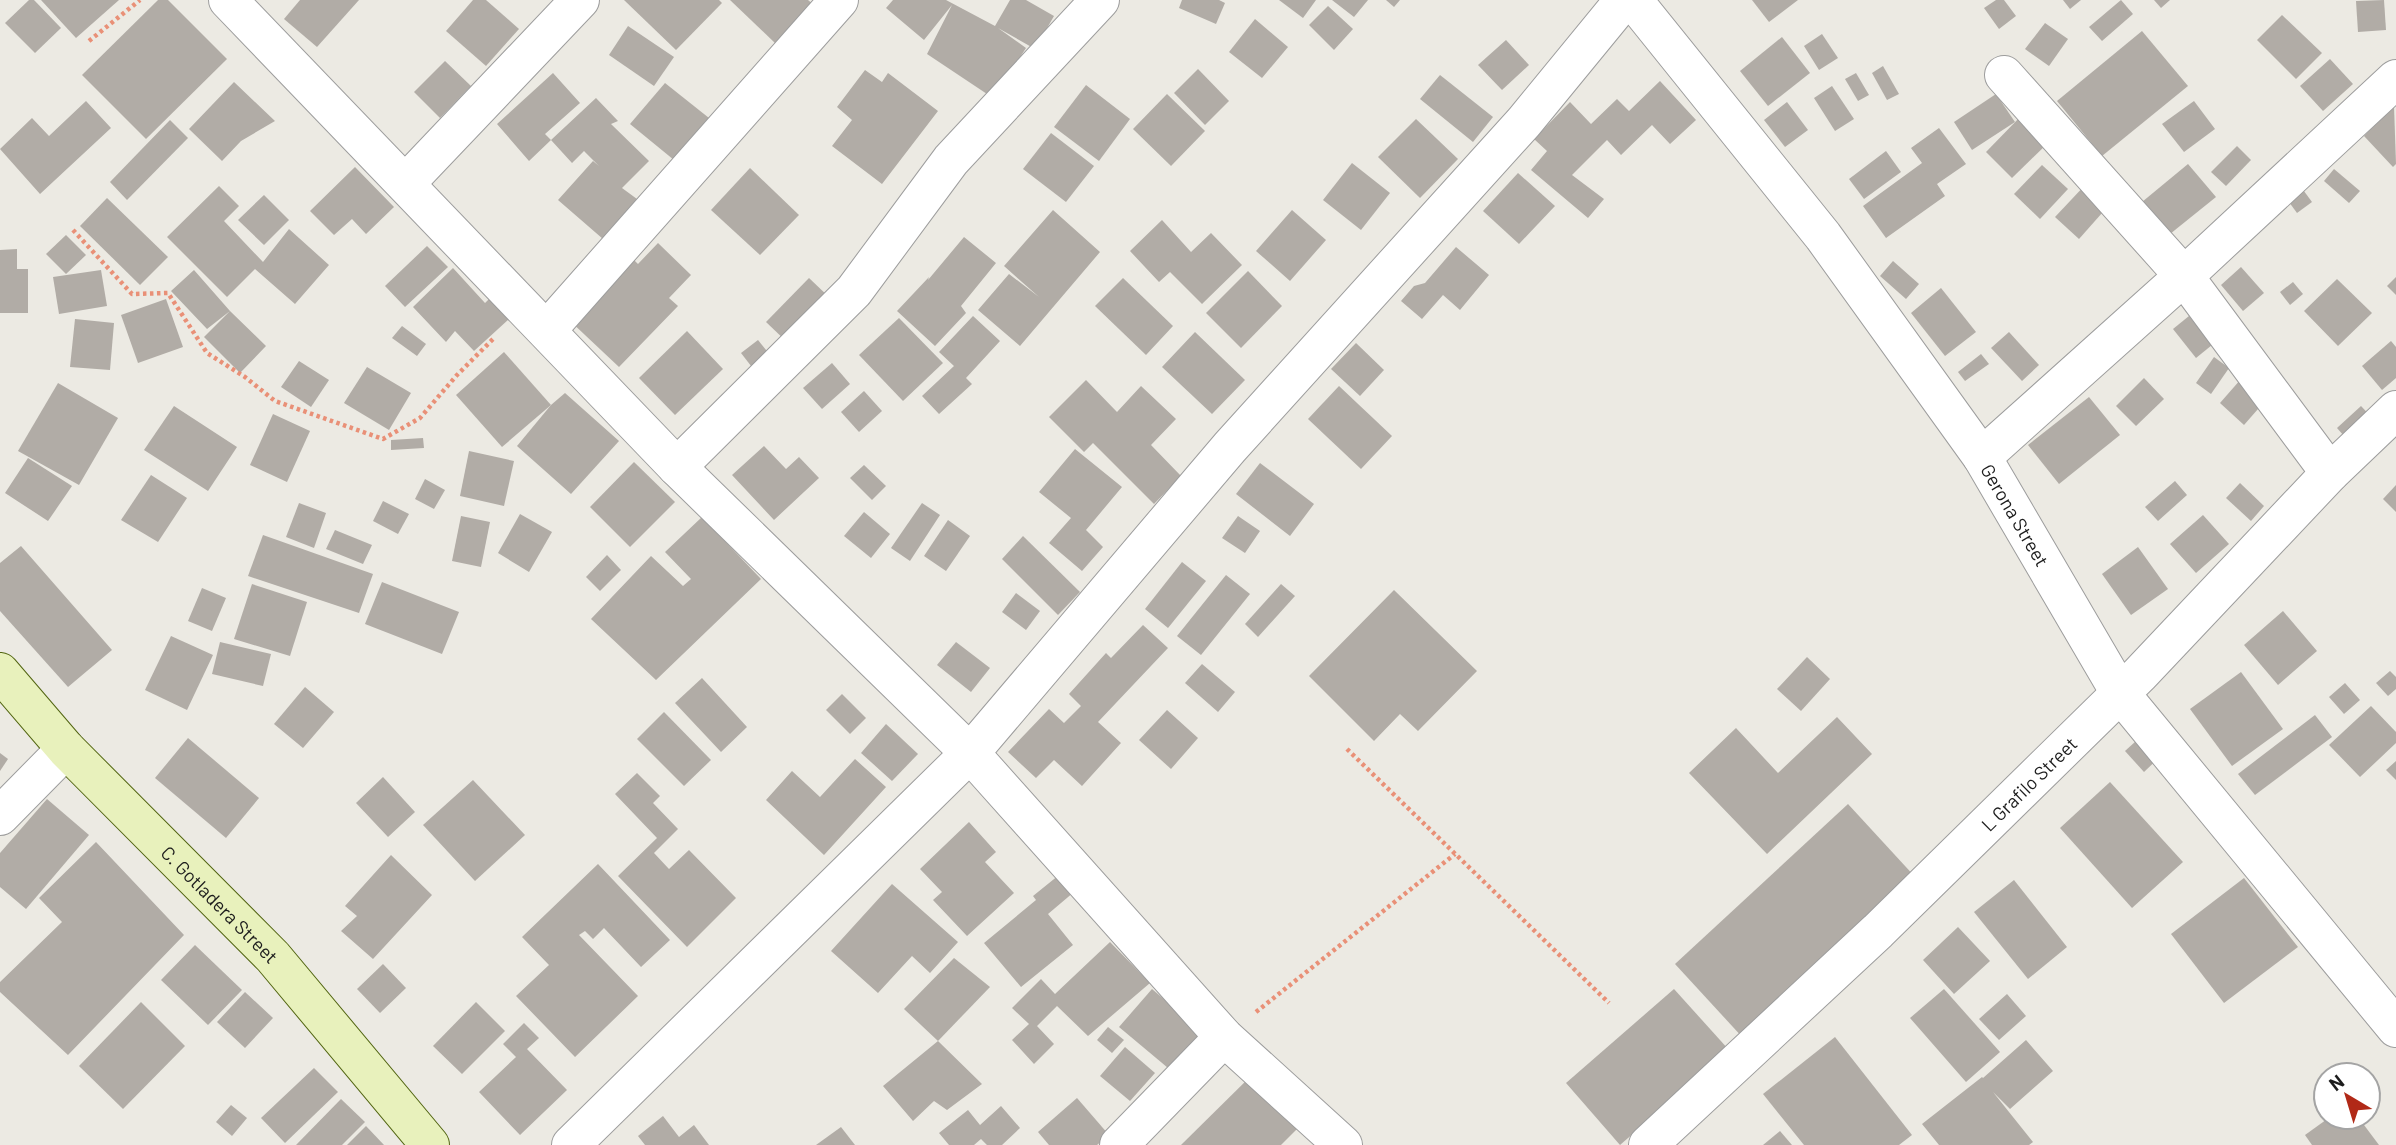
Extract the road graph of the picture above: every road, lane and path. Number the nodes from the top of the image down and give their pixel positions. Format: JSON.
{"nodes":[{"id":1,"x":140,"y":0,"type":"edge"},
{"id":2,"x":228,"y":0,"type":"edge"},
{"id":3,"x":580,"y":0,"type":"edge"},
{"id":4,"x":839,"y":0,"type":"edge"},
{"id":5,"x":1100,"y":0,"type":"edge"},
{"id":6,"x":1624,"y":0,"type":"edge"},
{"id":7,"x":1633,"y":0,"type":"edge"},
{"id":8,"x":89,"y":41,"type":"dead end"},
{"id":9,"x":2004,"y":75,"type":"dead end"},
{"id":10,"x":2396,"y":79,"type":"edge"},
{"id":11,"x":406,"y":183,"type":"junction"},
{"id":12,"x":72,"y":230,"type":"dead end"},
{"id":13,"x":2184,"y":276,"type":"junction"},
{"id":14,"x":536,"y":319,"type":"junction"},
{"id":15,"x":2396,"y":410,"type":"edge"},
{"id":16,"x":1982,"y":457,"type":"junction"},
{"id":17,"x":677,"y":467,"type":"junction"},
{"id":18,"x":2330,"y":473,"type":"junction"},
{"id":19,"x":0,"y":672,"type":"edge"},
{"id":20,"x":2120,"y":692,"type":"junction"},
{"id":21,"x":66,"y":749,"type":"junction"},
{"id":22,"x":1348,"y":749,"type":"dead end"},
{"id":23,"x":970,"y":753,"type":"junction"},
{"id":24,"x":0,"y":816,"type":"edge"},
{"id":25,"x":1455,"y":853,"type":"junction"},
{"id":26,"x":1609,"y":1003,"type":"dead end"},
{"id":27,"x":2396,"y":1028,"type":"edge"},
{"id":28,"x":1224,"y":1037,"type":"junction"},
{"id":29,"x":430,"y":1145,"type":"edge"},
{"id":30,"x":571,"y":1145,"type":"edge"},
{"id":31,"x":1119,"y":1145,"type":"edge"},
{"id":32,"x":1343,"y":1145,"type":"edge"},
{"id":33,"x":1648,"y":1145,"type":"edge"}],
"edges":[{"from":1,"to":8,"type":"path"},
{"from":2,"to":11,"type":"street"},
{"from":3,"to":11,"type":"street"},
{"from":4,"to":14,"type":"street"},
{"from":5,"to":17,"type":"street"},
{"from":6,"to":23,"type":"street"},
{"from":7,"to":16,"type":"street","name":"Gerona Street"},
{"from":9,"to":13,"type":"street"},
{"from":10,"to":13,"type":"street"},
{"from":11,"to":14,"type":"street"},
{"from":12,"to":14,"type":"path"},
{"from":13,"to":16,"type":"street"},
{"from":13,"to":18,"type":"street"},
{"from":14,"to":17,"type":"street"},
{"from":15,"to":18,"type":"street","name":"L Grafilo Street"},
{"from":16,"to":20,"type":"street","name":"Gerona Street"},
{"from":17,"to":23,"type":"street"},
{"from":18,"to":20,"type":"street","name":"L Grafilo Street"},
{"from":19,"to":21,"type":"main road","name":"C. Gotladera Street"},
{"from":20,"to":27,"type":"street","name":"Gerona Street"},
{"from":20,"to":33,"type":"street","name":"L Grafilo Street"},
{"from":21,"to":24,"type":"street"},
{"from":21,"to":29,"type":"main road","name":"C. Gotladera Street"},
{"from":22,"to":25,"type":"path"},
{"from":23,"to":28,"type":"street"},
{"from":23,"to":30,"type":"street"},
{"from":25,"to":26,"type":"path"},
{"from":25,"to":28,"type":"path"},
{"from":28,"to":31,"type":"street"},
{"from":28,"to":32,"type":"street"}]}
